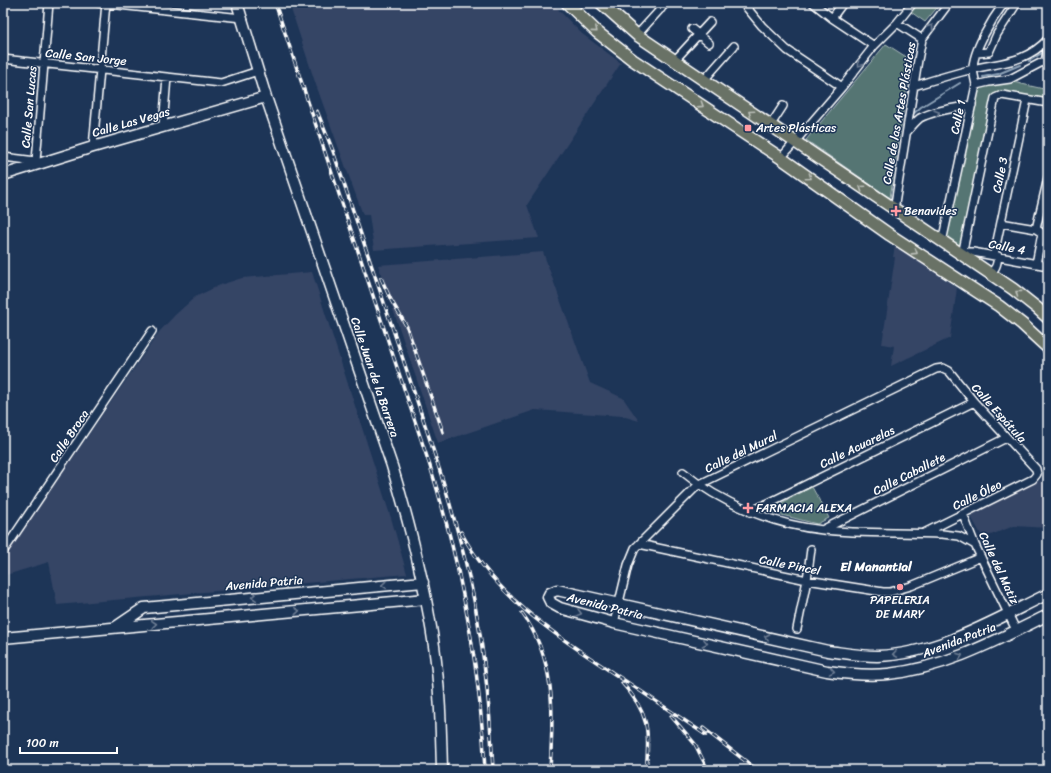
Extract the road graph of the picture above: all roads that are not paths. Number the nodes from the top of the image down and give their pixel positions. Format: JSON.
{"nodes":[{"id":1,"x":49,"y":3,"type":"edge"},
{"id":2,"x":104,"y":3,"type":"edge"},
{"id":3,"x":238,"y":3,"type":"edge"},
{"id":4,"x":566,"y":3,"type":"edge"},
{"id":5,"x":601,"y":3,"type":"edge"},
{"id":6,"x":655,"y":3,"type":"edge"},
{"id":7,"x":743,"y":3,"type":"edge"},
{"id":8,"x":813,"y":3,"type":"edge"},
{"id":9,"x":843,"y":3,"type":"edge"},
{"id":10,"x":913,"y":3,"type":"edge"},
{"id":11,"x":949,"y":3,"type":"edge"},
{"id":12,"x":1004,"y":3,"type":"edge"},
{"id":13,"x":1017,"y":3,"type":"edge"},
{"id":14,"x":664,"y":6,"type":"edge"},
{"id":15,"x":242,"y":18,"type":"junction"},
{"id":16,"x":832,"y":18,"type":"junction"},
{"id":17,"x":710,"y":22,"type":"dead end"},
{"id":18,"x":897,"y":23,"type":"junction"},
{"id":19,"x":692,"y":29,"type":"dead end"},
{"id":20,"x":699,"y":34,"type":"junction"},
{"id":21,"x":637,"y":35,"type":"junction"},
{"id":22,"x":922,"y":39,"type":"junction"},
{"id":23,"x":1048,"y":39,"type":"edge"},
{"id":24,"x":709,"y":43,"type":"dead end"},
{"id":25,"x":734,"y":46,"type":"dead end"},
{"id":26,"x":874,"y":46,"type":"junction"},
{"id":27,"x":1048,"y":48,"type":"edge"},
{"id":28,"x":977,"y":53,"type":"junction"},
{"id":29,"x":3,"y":59,"type":"edge"},
{"id":30,"x":675,"y":60,"type":"junction"},
{"id":31,"x":1047,"y":60,"type":"edge"},
{"id":32,"x":44,"y":63,"type":"junction"},
{"id":33,"x":973,"y":69,"type":"junction"},
{"id":34,"x":100,"y":70,"type":"junction"},
{"id":35,"x":258,"y":71,"type":"junction"},
{"id":36,"x":167,"y":77,"type":"junction"},
{"id":37,"x":704,"y":80,"type":"junction"},
{"id":38,"x":976,"y":85,"type":"junction"},
{"id":39,"x":914,"y":86,"type":"junction"},
{"id":40,"x":842,"y":87,"type":"junction"},
{"id":41,"x":266,"y":97,"type":"junction"},
{"id":42,"x":1027,"y":100,"type":"junction"},
{"id":43,"x":1048,"y":104,"type":"edge"},
{"id":44,"x":972,"y":105,"type":"junction"},
{"id":45,"x":782,"y":106,"type":"dead end"},
{"id":46,"x":163,"y":126,"type":"junction"},
{"id":47,"x":770,"y":126,"type":"junction"},
{"id":48,"x":907,"y":132,"type":"junction"},
{"id":49,"x":795,"y":143,"type":"junction"},
{"id":50,"x":92,"y":147,"type":"junction"},
{"id":51,"x":3,"y":157,"type":"edge"},
{"id":52,"x":781,"y":158,"type":"junction"},
{"id":53,"x":35,"y":163,"type":"junction"},
{"id":54,"x":3,"y":174,"type":"edge"},
{"id":55,"x":1048,"y":178,"type":"edge"},
{"id":56,"x":894,"y":210,"type":"junction"},
{"id":57,"x":1001,"y":223,"type":"junction"},
{"id":58,"x":1036,"y":230,"type":"junction"},
{"id":59,"x":942,"y":242,"type":"junction"},
{"id":60,"x":1040,"y":246,"type":"junction"},
{"id":61,"x":1048,"y":248,"type":"edge"},
{"id":62,"x":962,"y":254,"type":"junction"},
{"id":63,"x":996,"y":256,"type":"junction"},
{"id":64,"x":1036,"y":264,"type":"junction"},
{"id":65,"x":1048,"y":266,"type":"edge"},
{"id":66,"x":989,"y":274,"type":"junction"},
{"id":67,"x":1048,"y":318,"type":"edge"},
{"id":68,"x":152,"y":331,"type":"dead end"},
{"id":69,"x":1048,"y":348,"type":"edge"},
{"id":70,"x":943,"y":368,"type":"joint"},
{"id":71,"x":974,"y":402,"type":"junction"},
{"id":72,"x":1006,"y":438,"type":"junction"},
{"id":73,"x":683,"y":472,"type":"dead end"},
{"id":74,"x":1037,"y":474,"type":"joint"},
{"id":75,"x":698,"y":485,"type":"junction"},
{"id":76,"x":750,"y":512,"type":"junction"},
{"id":77,"x":963,"y":514,"type":"junction"},
{"id":78,"x":823,"y":530,"type":"junction"},
{"id":79,"x":924,"y":533,"type":"junction"},
{"id":80,"x":639,"y":544,"type":"junction"},
{"id":81,"x":975,"y":546,"type":"junction"},
{"id":82,"x":811,"y":549,"type":"dead end"},
{"id":83,"x":3,"y":552,"type":"edge"},
{"id":84,"x":981,"y":557,"type":"junction"},
{"id":85,"x":807,"y":580,"type":"junction"},
{"id":86,"x":423,"y":582,"type":"junction"},
{"id":87,"x":1048,"y":594,"type":"edge"},
{"id":88,"x":426,"y":599,"type":"junction"},
{"id":89,"x":618,"y":604,"type":"junction"},
{"id":90,"x":1008,"y":613,"type":"junction"},
{"id":91,"x":1048,"y":615,"type":"edge"},
{"id":92,"x":614,"y":623,"type":"junction"},
{"id":93,"x":115,"y":628,"type":"junction"},
{"id":94,"x":797,"y":629,"type":"dead end"},
{"id":95,"x":1016,"y":630,"type":"junction"},
{"id":96,"x":3,"y":638,"type":"edge"},
{"id":97,"x":442,"y":770,"type":"edge"}],
"edges":[{"from":1,"to":32,"type":"street","name":"Calle San Lucas"},
{"from":2,"to":15,"type":"street"},
{"from":2,"to":34,"type":"street"},
{"from":3,"to":15,"type":"street","name":"Calle Juan de la Barrera"},
{"from":4,"to":52,"type":"main road","one_way":true},
{"from":5,"to":21,"type":"main road"},
{"from":6,"to":14,"type":"street"},
{"from":7,"to":40,"type":"street"},
{"from":8,"to":16,"type":"street"},
{"from":9,"to":16,"type":"street"},
{"from":10,"to":18,"type":"street"},
{"from":22,"to":11,"type":"street","name":"Calle de las Artes Plásticas","one_way":true},
{"from":12,"to":28,"type":"street","name":"Calle 1"},
{"from":13,"to":28,"type":"street"},
{"from":14,"to":21,"type":"street"},
{"from":15,"to":35,"type":"street","name":"Calle Juan de la Barrera"},
{"from":16,"to":26,"type":"street"},
{"from":17,"to":20,"type":"street"},
{"from":18,"to":22,"type":"street"},
{"from":18,"to":26,"type":"street"},
{"from":19,"to":20,"type":"street"},
{"from":20,"to":24,"type":"street"},
{"from":20,"to":30,"type":"street"},
{"from":21,"to":30,"type":"main road"},
{"from":22,"to":39,"type":"street","name":"Calle de las Artes Plásticas"},
{"from":23,"to":33,"type":"street"},
{"from":25,"to":37,"type":"street"},
{"from":26,"to":40,"type":"street","one_way":true},
{"from":27,"to":31,"type":"street"},
{"from":28,"to":33,"type":"street","name":"Calle 1"},
{"from":29,"to":32,"type":"street","name":"Calle San Jorge"},
{"from":30,"to":37,"type":"main road"},
{"from":31,"to":38,"type":"street"},
{"from":32,"to":34,"type":"street","name":"Calle San Jorge"},
{"from":32,"to":53,"type":"street","name":"Calle San Lucas"},
{"from":33,"to":38,"type":"street","name":"Calle 1"},
{"from":33,"to":39,"type":"street"},
{"from":34,"to":36,"type":"street","name":"Calle San Jorge"},
{"from":34,"to":50,"type":"street"},
{"from":35,"to":36,"type":"street","name":"Calle San Jorge"},
{"from":35,"to":41,"type":"street","name":"Calle Juan de la Barrera"},
{"from":36,"to":46,"type":"street"},
{"from":47,"to":37,"type":"main road","one_way":true},
{"from":38,"to":44,"type":"street","name":"Calle 1"},
{"from":39,"to":48,"type":"street","name":"Calle de las Artes Plásticas"},
{"from":40,"to":49,"type":"street"},
{"from":41,"to":46,"type":"street","name":"Calle Las Vegas"},
{"from":41,"to":86,"type":"street","name":"Calle Juan de la Barrera"},
{"from":42,"to":43,"type":"street"},
{"from":42,"to":57,"type":"street","name":"Calle 3"},
{"from":42,"to":62,"type":"street"},
{"from":48,"to":44,"type":"street","one_way":true},
{"from":44,"to":59,"type":"street","name":"Calle 1"},
{"from":45,"to":47,"type":"street"},
{"from":46,"to":50,"type":"street","name":"Calle Las Vegas"},
{"from":47,"to":49,"type":"main road"},
{"from":48,"to":56,"type":"street","name":"Calle de las Artes Plásticas"},
{"from":49,"to":52,"type":"street"},
{"from":56,"to":49,"type":"main road","one_way":true},
{"from":50,"to":53,"type":"street","name":"Calle Las Vegas"},
{"from":51,"to":53,"type":"street"},
{"from":52,"to":69,"type":"main road","one_way":true},
{"from":53,"to":54,"type":"street","name":"Calle Las Vegas"},
{"from":55,"to":58,"type":"street"},
{"from":56,"to":59,"type":"main road"},
{"from":57,"to":58,"type":"street"},
{"from":57,"to":63,"type":"street","name":"Calle 3"},
{"from":58,"to":60,"type":"street"},
{"from":59,"to":62,"type":"main road"},
{"from":60,"to":61,"type":"street"},
{"from":60,"to":64,"type":"street"},
{"from":62,"to":63,"type":"street","name":"Calle 4"},
{"from":62,"to":66,"type":"main road"},
{"from":63,"to":64,"type":"street","name":"Calle 4"},
{"from":63,"to":66,"type":"street","name":"Calle 3"},
{"from":64,"to":65,"type":"street","name":"Calle 4"},
{"from":67,"to":66,"type":"main road","one_way":true},
{"from":68,"to":83,"type":"street","name":"Calle Broca"},
{"from":70,"to":71,"type":"street","name":"Calle Espátula"},
{"from":70,"to":75,"type":"street","name":"Calle del Mural"},
{"from":71,"to":72,"type":"street","name":"Calle Espátula"},
{"from":71,"to":76,"type":"street","name":"Calle Acuarelas"},
{"from":72,"to":74,"type":"street","name":"Calle Espátula"},
{"from":72,"to":78,"type":"street","name":"Calle Caballete"},
{"from":73,"to":75,"type":"street"},
{"from":74,"to":77,"type":"street","name":"Calle Óleo"},
{"from":75,"to":76,"type":"street"},
{"from":75,"to":80,"type":"street","name":"Calle del Mural"},
{"from":76,"to":78,"type":"street"},
{"from":77,"to":79,"type":"street","name":"Calle Óleo"},
{"from":77,"to":81,"type":"street","name":"Calle del Matiz"},
{"from":78,"to":79,"type":"street"},
{"from":79,"to":81,"type":"street"},
{"from":80,"to":85,"type":"street","name":"Calle Pincel"},
{"from":80,"to":89,"type":"street","name":"Calle del Mural"},
{"from":81,"to":84,"type":"street","name":"Calle del Matiz"},
{"from":82,"to":85,"type":"street"},
{"from":84,"to":85,"type":"street","name":"Calle Pincel"},
{"from":84,"to":90,"type":"street","name":"Calle del Matiz"},
{"from":85,"to":94,"type":"street"},
{"from":86,"to":88,"type":"street","name":"Calle Juan de la Barrera"},
{"from":86,"to":93,"type":"street","name":"Avenida Patria","one_way":true},
{"from":87,"to":90,"type":"street","name":"Avenida Patria"},
{"from":93,"to":88,"type":"street","name":"Avenida Patria","one_way":true},
{"from":88,"to":97,"type":"street","name":"Calle Juan de la Barrera"},
{"from":90,"to":89,"type":"street","name":"Avenida Patria","one_way":true},
{"from":89,"to":92,"type":"street","name":"Calle del Mural"},
{"from":89,"to":92,"type":"street","name":"Avenida Patria","one_way":true},
{"from":90,"to":95,"type":"street","name":"Calle del Matiz"},
{"from":91,"to":95,"type":"street","name":"Avenida Patria"},
{"from":92,"to":95,"type":"street","name":"Avenida Patria","one_way":true},
{"from":93,"to":96,"type":"street","name":"Avenida Patria"}]}
